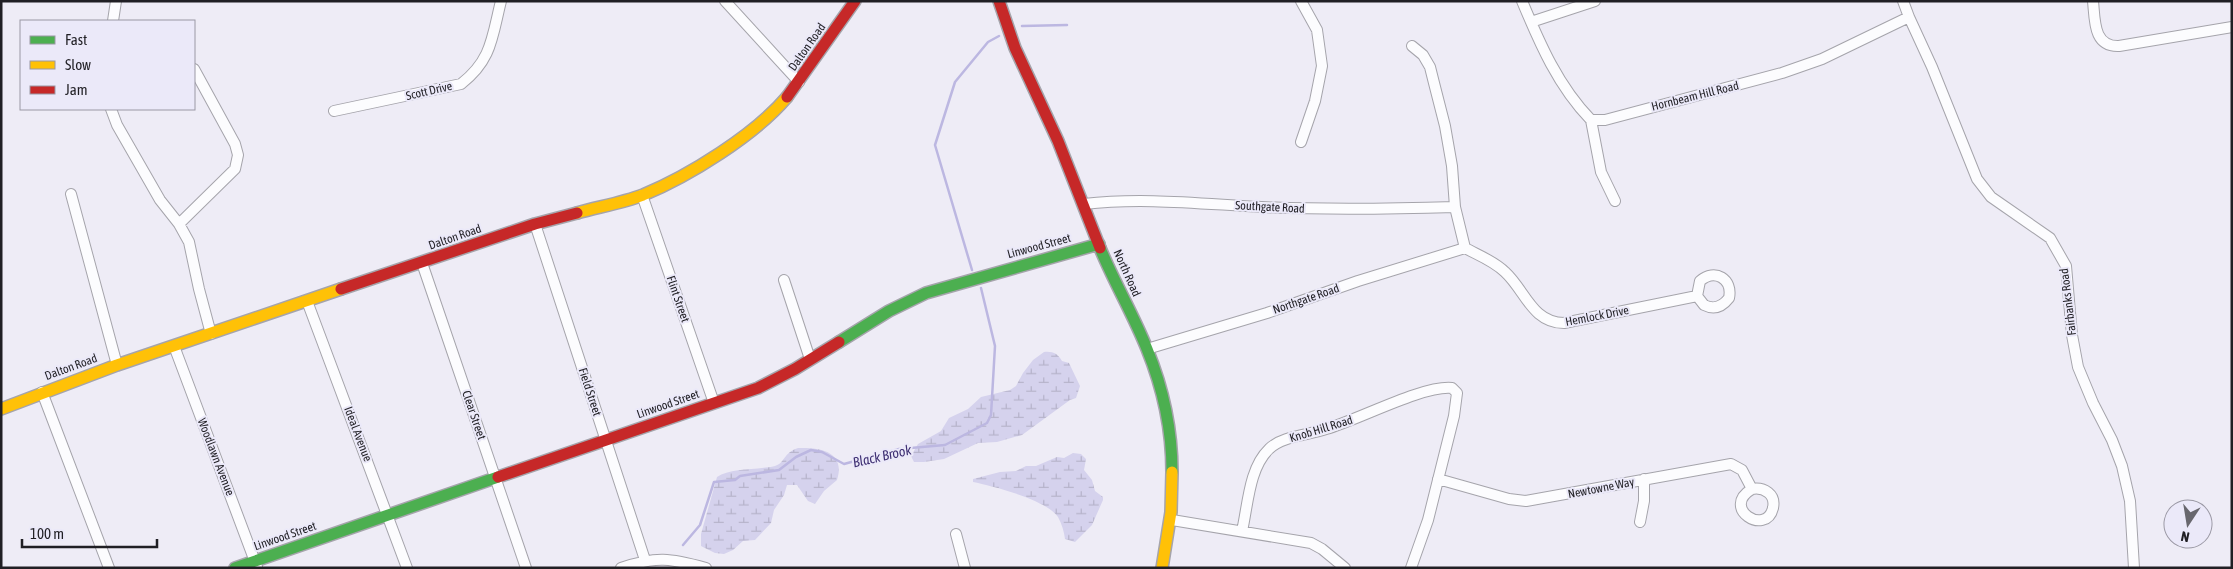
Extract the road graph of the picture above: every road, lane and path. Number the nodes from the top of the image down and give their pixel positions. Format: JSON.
{"nodes":[{"id":1,"x":116,"y":1,"type":"edge"},
{"id":2,"x":501,"y":1,"type":"edge"},
{"id":3,"x":726,"y":1,"type":"edge"},
{"id":4,"x":855,"y":1,"type":"edge"},
{"id":5,"x":1000,"y":1,"type":"edge"},
{"id":6,"x":1301,"y":1,"type":"edge"},
{"id":7,"x":1522,"y":1,"type":"edge"},
{"id":8,"x":1595,"y":1,"type":"edge"},
{"id":9,"x":1903,"y":1,"type":"edge"},
{"id":10,"x":2093,"y":1,"type":"edge"},
{"id":11,"x":1909,"y":17,"type":"junction"},
{"id":12,"x":113,"y":20,"type":"edge"},
{"id":13,"x":1531,"y":22,"type":"junction"},
{"id":14,"x":2232,"y":27,"type":"edge"},
{"id":15,"x":1412,"y":46,"type":"dead end"},
{"id":16,"x":195,"y":71,"type":"edge"},
{"id":17,"x":799,"y":82,"type":"junction"},
{"id":18,"x":111,"y":110,"type":"edge"},
{"id":19,"x":334,"y":111,"type":"dead end"},
{"id":20,"x":1591,"y":120,"type":"junction"},
{"id":21,"x":1301,"y":142,"type":"dead end"},
{"id":22,"x":71,"y":194,"type":"dead end"},
{"id":23,"x":642,"y":195,"type":"junction"},
{"id":24,"x":1615,"y":202,"type":"dead end"},
{"id":25,"x":1084,"y":204,"type":"junction"},
{"id":26,"x":1455,"y":208,"type":"junction"},
{"id":27,"x":179,"y":224,"type":"junction"},
{"id":28,"x":534,"y":224,"type":"junction"},
{"id":29,"x":1099,"y":244,"type":"junction"},
{"id":30,"x":1465,"y":248,"type":"junction"},
{"id":31,"x":422,"y":263,"type":"junction"},
{"id":32,"x":784,"y":280,"type":"dead end"},
{"id":33,"x":1697,"y":296,"type":"dead end"},
{"id":34,"x":307,"y":301,"type":"junction"},
{"id":35,"x":211,"y":334,"type":"junction"},
{"id":36,"x":174,"y":346,"type":"junction"},
{"id":37,"x":1147,"y":349,"type":"junction"},
{"id":38,"x":810,"y":359,"type":"junction"},
{"id":39,"x":118,"y":365,"type":"junction"},
{"id":40,"x":42,"y":392,"type":"junction"},
{"id":41,"x":714,"y":403,"type":"junction"},
{"id":42,"x":1,"y":409,"type":"edge"},
{"id":43,"x":606,"y":440,"type":"junction"},
{"id":44,"x":496,"y":478,"type":"junction"},
{"id":45,"x":1438,"y":478,"type":"junction"},
{"id":46,"x":1644,"y":480,"type":"junction"},
{"id":47,"x":1752,"y":489,"type":"dead end"},
{"id":48,"x":387,"y":514,"type":"junction"},
{"id":49,"x":1172,"y":520,"type":"junction"},
{"id":50,"x":1640,"y":522,"type":"dead end"},
{"id":51,"x":1242,"y":531,"type":"junction"},
{"id":52,"x":956,"y":534,"type":"dead end"},
{"id":53,"x":645,"y":560,"type":"junction"},
{"id":54,"x":257,"y":564,"type":"edge"},
{"id":55,"x":109,"y":568,"type":"edge"},
{"id":56,"x":235,"y":568,"type":"edge"},
{"id":57,"x":407,"y":568,"type":"edge"},
{"id":58,"x":526,"y":568,"type":"edge"},
{"id":59,"x":621,"y":568,"type":"edge"},
{"id":60,"x":706,"y":568,"type":"edge"},
{"id":61,"x":965,"y":568,"type":"edge"},
{"id":62,"x":1162,"y":568,"type":"edge"},
{"id":63,"x":1346,"y":568,"type":"edge"},
{"id":64,"x":1411,"y":568,"type":"edge"},
{"id":65,"x":2134,"y":568,"type":"edge"}],
"edges":[{"from":1,"to":12,"type":"street"},
{"from":2,"to":19,"type":"street","name":"Scott Drive"},
{"from":3,"to":17,"type":"street"},
{"from":4,"to":17,"type":"street","name":"Dalton Road"},
{"from":5,"to":25,"type":"street","name":"North Road"},
{"from":6,"to":21,"type":"street"},
{"from":7,"to":13,"type":"street"},
{"from":8,"to":13,"type":"street"},
{"from":9,"to":11,"type":"street"},
{"from":10,"to":14,"type":"street"},
{"from":11,"to":20,"type":"street","name":"Hornbeam Hill Road"},
{"from":11,"to":65,"type":"street","name":"Fairbanks Road"},
{"from":13,"to":20,"type":"street"},
{"from":15,"to":26,"type":"street"},
{"from":16,"to":27,"type":"street"},
{"from":17,"to":23,"type":"street","name":"Dalton Road"},
{"from":18,"to":27,"type":"street"},
{"from":20,"to":24,"type":"street"},
{"from":22,"to":39,"type":"street"},
{"from":23,"to":28,"type":"street","name":"Dalton Road"},
{"from":23,"to":41,"type":"street","name":"Flint Street"},
{"from":25,"to":26,"type":"street","name":"Southgate Road"},
{"from":25,"to":29,"type":"street","name":"North Road"},
{"from":26,"to":30,"type":"street"},
{"from":27,"to":35,"type":"street"},
{"from":28,"to":31,"type":"street","name":"Dalton Road"},
{"from":28,"to":43,"type":"street","name":"Field Street"},
{"from":29,"to":37,"type":"street","name":"North Road"},
{"from":29,"to":38,"type":"street","name":"Linwood Street"},
{"from":30,"to":33,"type":"street","name":"Hemlock Drive"},
{"from":30,"to":37,"type":"street","name":"Northgate Road"},
{"from":31,"to":34,"type":"street","name":"Dalton Road"},
{"from":31,"to":44,"type":"street","name":"Clear Street"},
{"from":32,"to":38,"type":"street"},
{"from":34,"to":35,"type":"street","name":"Dalton Road"},
{"from":34,"to":48,"type":"street","name":"Ideal Avenue"},
{"from":35,"to":36,"type":"street","name":"Dalton Road"},
{"from":36,"to":39,"type":"street","name":"Dalton Road"},
{"from":36,"to":54,"type":"street","name":"Woodlawn Avenue"},
{"from":37,"to":49,"type":"street","name":"North Road"},
{"from":38,"to":41,"type":"street","name":"Linwood Street"},
{"from":39,"to":40,"type":"street","name":"Dalton Road"},
{"from":40,"to":42,"type":"street","name":"Dalton Road"},
{"from":40,"to":55,"type":"street"},
{"from":41,"to":43,"type":"street","name":"Linwood Street"},
{"from":43,"to":44,"type":"street","name":"Linwood Street"},
{"from":43,"to":53,"type":"street","name":"Field Street"},
{"from":44,"to":48,"type":"street","name":"Linwood Street"},
{"from":44,"to":58,"type":"street","name":"Clear Street"},
{"from":45,"to":46,"type":"street","name":"Newtowne Way"},
{"from":45,"to":51,"type":"street","name":"Knob Hill Road"},
{"from":45,"to":64,"type":"street"},
{"from":46,"to":47,"type":"street","name":"Newtowne Way"},
{"from":46,"to":50,"type":"street"},
{"from":48,"to":54,"type":"street","name":"Linwood Street"},
{"from":48,"to":57,"type":"street","name":"Ideal Avenue"},
{"from":49,"to":51,"type":"street"},
{"from":49,"to":62,"type":"street","name":"North Road"},
{"from":51,"to":63,"type":"street"},
{"from":52,"to":61,"type":"street"},
{"from":53,"to":59,"type":"street"},
{"from":53,"to":60,"type":"street"},
{"from":54,"to":56,"type":"street","name":"Linwood Street"}]}
